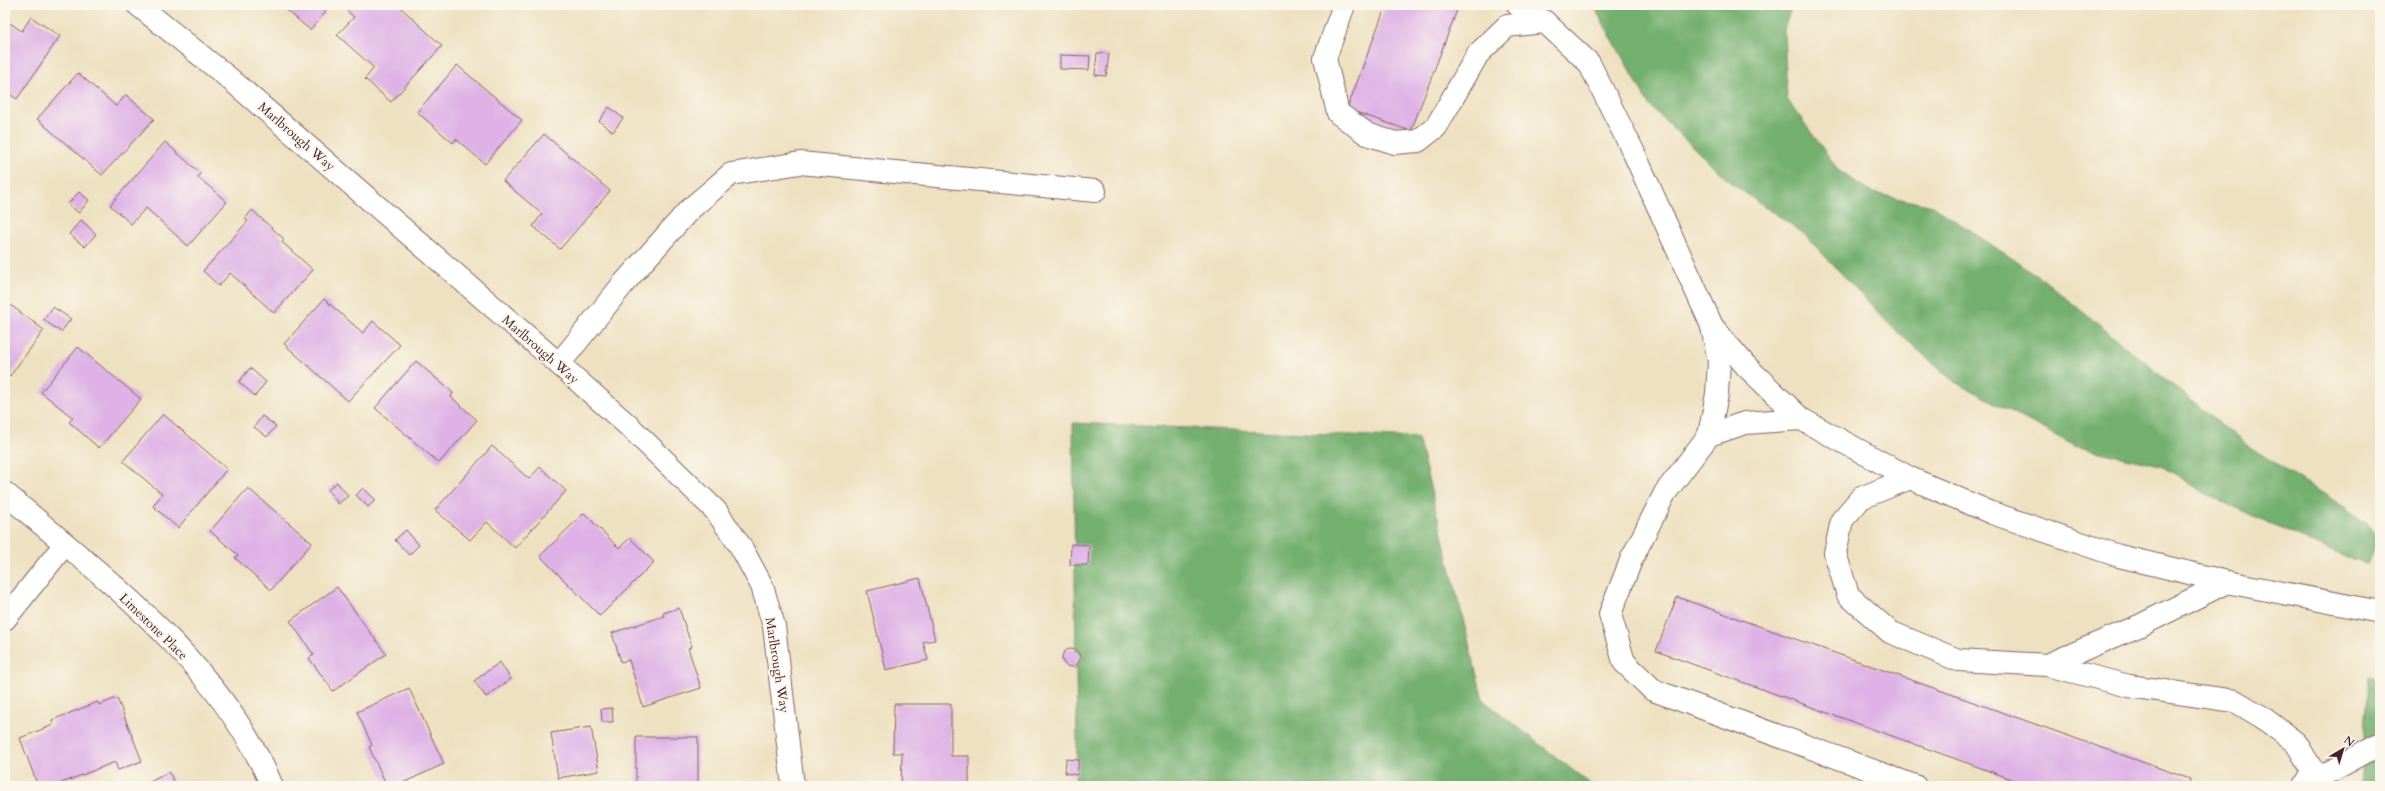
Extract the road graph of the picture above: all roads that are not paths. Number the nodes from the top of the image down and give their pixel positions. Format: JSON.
{"nodes":[{"id":1,"x":138,"y":5,"type":"edge"},
{"id":2,"x":1344,"y":5,"type":"edge"},
{"id":3,"x":1518,"y":5,"type":"edge"},
{"id":4,"x":1545,"y":22,"type":"junction"},
{"id":5,"x":1095,"y":191,"type":"dead end"},
{"id":6,"x":1712,"y":326,"type":"junction"},
{"id":7,"x":559,"y":364,"type":"junction"},
{"id":8,"x":1801,"y":419,"type":"junction"},
{"id":9,"x":1709,"y":435,"type":"junction"},
{"id":10,"x":1910,"y":478,"type":"junction"},
{"id":11,"x":5,"y":493,"type":"edge"},
{"id":12,"x":65,"y":544,"type":"junction"},
{"id":13,"x":2227,"y":582,"type":"junction"},
{"id":14,"x":2380,"y":612,"type":"edge"},
{"id":15,"x":5,"y":619,"type":"edge"},
{"id":16,"x":2046,"y":666,"type":"junction"},
{"id":17,"x":2380,"y":744,"type":"edge"},
{"id":18,"x":272,"y":786,"type":"edge"},
{"id":19,"x":793,"y":786,"type":"edge"},
{"id":20,"x":1915,"y":786,"type":"edge"},
{"id":21,"x":2306,"y":786,"type":"edge"}],
"edges":[{"from":1,"to":7,"type":"street","name":"Marlbrough Way"},
{"from":2,"to":4,"type":"street"},
{"from":3,"to":4,"type":"street"},
{"from":4,"to":6,"type":"street"},
{"from":5,"to":7,"type":"street"},
{"from":6,"to":8,"type":"street"},
{"from":6,"to":9,"type":"street"},
{"from":7,"to":19,"type":"street","name":"Marlbrough Way"},
{"from":8,"to":9,"type":"street"},
{"from":8,"to":10,"type":"street"},
{"from":9,"to":20,"type":"street"},
{"from":10,"to":13,"type":"street"},
{"from":10,"to":16,"type":"street"},
{"from":11,"to":12,"type":"street","name":"Limestone Place"},
{"from":12,"to":15,"type":"street"},
{"from":12,"to":18,"type":"street","name":"Limestone Place"},
{"from":13,"to":14,"type":"street"},
{"from":13,"to":16,"type":"street"},
{"from":16,"to":21,"type":"street"},
{"from":17,"to":21,"type":"street"}]}
